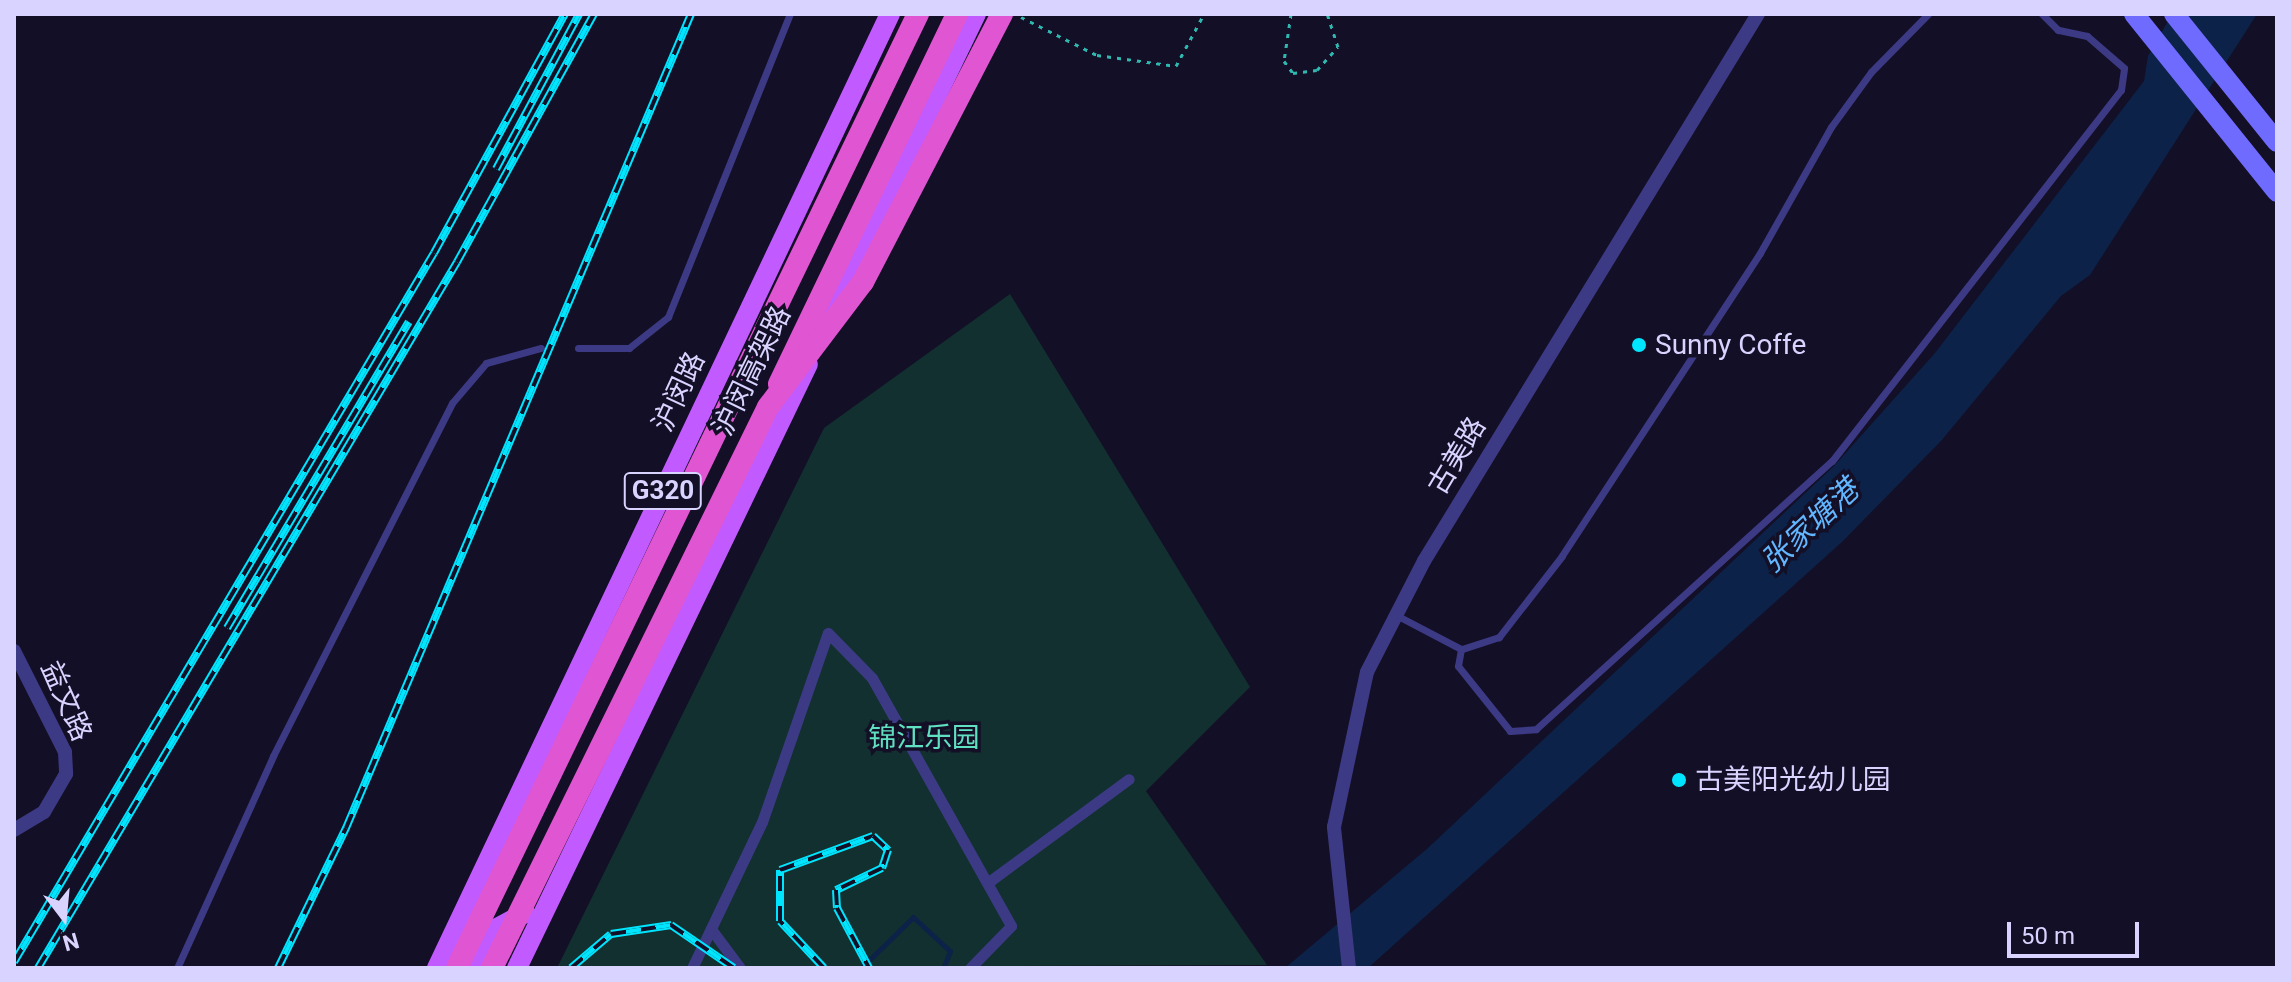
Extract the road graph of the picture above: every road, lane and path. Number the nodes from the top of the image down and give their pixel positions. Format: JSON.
{"nodes":[{"id":1,"x":790,"y":14,"type":"edge"},
{"id":2,"x":890,"y":14,"type":"edge"},
{"id":3,"x":918,"y":14,"type":"edge"},
{"id":4,"x":957,"y":14,"type":"edge"},
{"id":5,"x":976,"y":14,"type":"edge"},
{"id":6,"x":1002,"y":14,"type":"edge"},
{"id":7,"x":1014,"y":14,"type":"edge"},
{"id":8,"x":1204,"y":14,"type":"edge"},
{"id":9,"x":1291,"y":14,"type":"edge"},
{"id":10,"x":1327,"y":14,"type":"edge"},
{"id":11,"x":1758,"y":14,"type":"edge"},
{"id":12,"x":1928,"y":14,"type":"edge"},
{"id":13,"x":2042,"y":14,"type":"edge"},
{"id":14,"x":2134,"y":14,"type":"edge"},
{"id":15,"x":2174,"y":14,"type":"edge"},
{"id":16,"x":2277,"y":142,"type":"edge"},
{"id":17,"x":2277,"y":192,"type":"edge"},
{"id":18,"x":541,"y":348,"type":"dead end"},
{"id":19,"x":578,"y":348,"type":"dead end"},
{"id":20,"x":768,"y":407,"type":"junction"},
{"id":21,"x":1394,"y":613,"type":"junction"},
{"id":22,"x":1461,"y":649,"type":"junction"},
{"id":23,"x":14,"y":651,"type":"edge"},
{"id":24,"x":1129,"y":779,"type":"dead end"},
{"id":25,"x":14,"y":830,"type":"edge"},
{"id":26,"x":990,"y":881,"type":"junction"},
{"id":27,"x":550,"y":900,"type":"junction"},
{"id":28,"x":711,"y":929,"type":"junction"},
{"id":29,"x":177,"y":968,"type":"edge"},
{"id":30,"x":437,"y":968,"type":"edge"},
{"id":31,"x":457,"y":968,"type":"edge"},
{"id":32,"x":478,"y":968,"type":"edge"},
{"id":33,"x":492,"y":968,"type":"edge"},
{"id":34,"x":517,"y":968,"type":"edge"},
{"id":35,"x":692,"y":968,"type":"edge"},
{"id":36,"x":740,"y":968,"type":"edge"},
{"id":37,"x":970,"y":968,"type":"edge"},
{"id":38,"x":1349,"y":968,"type":"edge"}],
"edges":[{"from":1,"to":19,"type":"lane"},
{"from":2,"to":30,"type":"main road","name":"沪闵路","number":"G320"},
{"from":3,"to":31,"type":"highway","name":"沪闵高架路"},
{"from":4,"to":20,"type":"highway","name":"沪闵高架路","bridge":true},
{"from":5,"to":27,"type":"main road","number":"G320"},
{"from":6,"to":20,"type":"highway","bridge":true},
{"from":7,"to":8,"type":"path"},
{"from":9,"to":10,"type":"path"},
{"from":11,"to":21,"type":"street","name":"古美路"},
{"from":12,"to":22,"type":"lane"},
{"from":13,"to":22,"type":"lane"},
{"from":14,"to":17,"type":"main road"},
{"from":15,"to":16,"type":"main road"},
{"from":18,"to":29,"type":"lane"},
{"from":20,"to":33,"type":"highway","name":"沪闵高架路","bridge":true},
{"from":21,"to":22,"type":"lane"},
{"from":21,"to":38,"type":"street","name":"古美路"},
{"from":23,"to":25,"type":"street","name":"益文路"},
{"from":24,"to":26,"type":"street"},
{"from":26,"to":28,"type":"street"},
{"from":26,"to":37,"type":"street"},
{"from":27,"to":32,"type":"main road"},
{"from":27,"to":34,"type":"main road","number":"G320"},
{"from":28,"to":35,"type":"street"},
{"from":28,"to":36,"type":"street"}]}
